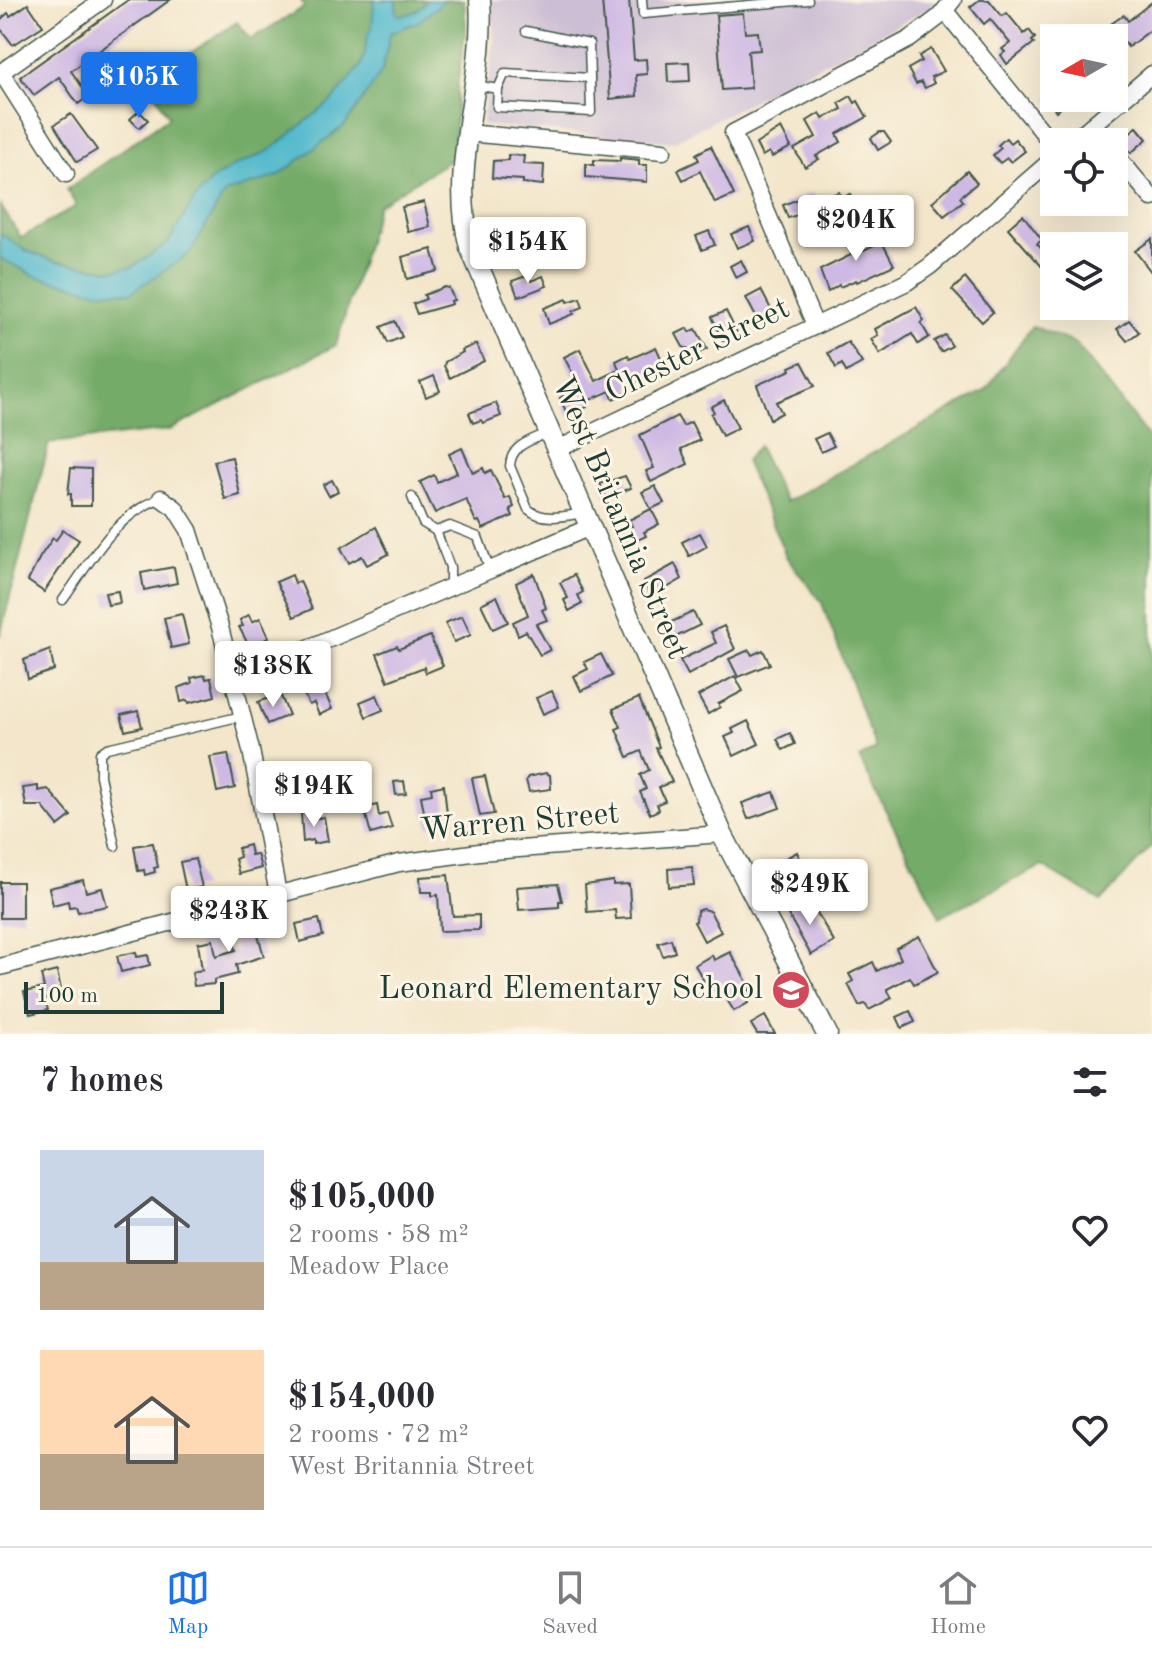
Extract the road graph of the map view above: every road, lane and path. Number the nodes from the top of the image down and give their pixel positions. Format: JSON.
{"nodes":[{"id":1,"x":103,"y":0,"type":"edge"},
{"id":2,"x":480,"y":0,"type":"edge"},
{"id":3,"x":642,"y":0,"type":"edge"},
{"id":4,"x":808,"y":0,"type":"edge"},
{"id":5,"x":949,"y":5,"type":"edge"},
{"id":6,"x":526,"y":31,"type":"dead end"},
{"id":7,"x":0,"y":73,"type":"edge"},
{"id":8,"x":1152,"y":74,"type":"edge"},
{"id":9,"x":590,"y":78,"type":"junction"},
{"id":10,"x":474,"y":85,"type":"junction"},
{"id":11,"x":498,"y":89,"type":"junction"},
{"id":12,"x":1091,"y":126,"type":"joint"},
{"id":13,"x":1041,"y":128,"type":"edge"},
{"id":14,"x":1089,"y":128,"type":"edge"},
{"id":15,"x":467,"y":133,"type":"junction"},
{"id":16,"x":663,"y":151,"type":"dead end"},
{"id":17,"x":1040,"y":170,"type":"edge"},
{"id":18,"x":1128,"y":170,"type":"edge"},
{"id":19,"x":66,"y":174,"type":"dead end"},
{"id":20,"x":1152,"y":198,"type":"edge"},
{"id":21,"x":815,"y":325,"type":"junction"},
{"id":22,"x":552,"y":441,"type":"junction"},
{"id":23,"x":412,"y":497,"type":"dead end"},
{"id":24,"x":161,"y":498,"type":"joint"},
{"id":25,"x":587,"y":520,"type":"junction"},
{"id":26,"x":436,"y":531,"type":"junction"},
{"id":27,"x":490,"y":571,"type":"junction"},
{"id":28,"x":450,"y":588,"type":"junction"},
{"id":29,"x":63,"y":600,"type":"dead end"},
{"id":30,"x":234,"y":680,"type":"junction"},
{"id":31,"x":243,"y":716,"type":"junction"},
{"id":32,"x":722,"y":834,"type":"junction"},
{"id":33,"x":115,"y":846,"type":"dead end"},
{"id":34,"x":278,"y":894,"type":"junction"},
{"id":35,"x":0,"y":967,"type":"edge"},
{"id":36,"x":827,"y":1034,"type":"edge"}],
"edges":[{"from":1,"to":7,"type":"street"},
{"from":2,"to":10,"type":"street","name":"West Britannia Street"},
{"from":3,"to":4,"type":"lane"},
{"from":5,"to":13,"type":"street"},
{"from":5,"to":21,"type":"street"},
{"from":6,"to":9,"type":"lane"},
{"from":7,"to":19,"type":"street"},
{"from":8,"to":12,"type":"street"},
{"from":9,"to":11,"type":"lane"},
{"from":9,"to":11,"type":"lane"},
{"from":10,"to":11,"type":"lane"},
{"from":10,"to":15,"type":"street","name":"West Britannia Street"},
{"from":12,"to":14,"type":"street"},
{"from":15,"to":16,"type":"street"},
{"from":15,"to":22,"type":"street","name":"West Britannia Street"},
{"from":17,"to":21,"type":"street","name":"Chester Street"},
{"from":18,"to":20,"type":"street"},
{"from":21,"to":22,"type":"street","name":"Chester Street"},
{"from":22,"to":25,"type":"street","name":"West Britannia Street"},
{"from":22,"to":25,"type":"lane"},
{"from":23,"to":26,"type":"lane"},
{"from":24,"to":29,"type":"lane"},
{"from":24,"to":30,"type":"street"},
{"from":25,"to":27,"type":"street"},
{"from":25,"to":32,"type":"street","name":"West Britannia Street"},
{"from":26,"to":27,"type":"lane"},
{"from":26,"to":28,"type":"lane"},
{"from":27,"to":28,"type":"street"},
{"from":28,"to":30,"type":"street"},
{"from":30,"to":31,"type":"street"},
{"from":31,"to":33,"type":"lane"},
{"from":31,"to":34,"type":"street"},
{"from":32,"to":34,"type":"street","name":"Warren Street"},
{"from":32,"to":36,"type":"street","name":"West Britannia Street"},
{"from":34,"to":35,"type":"street","name":"Warren Street"}]}
